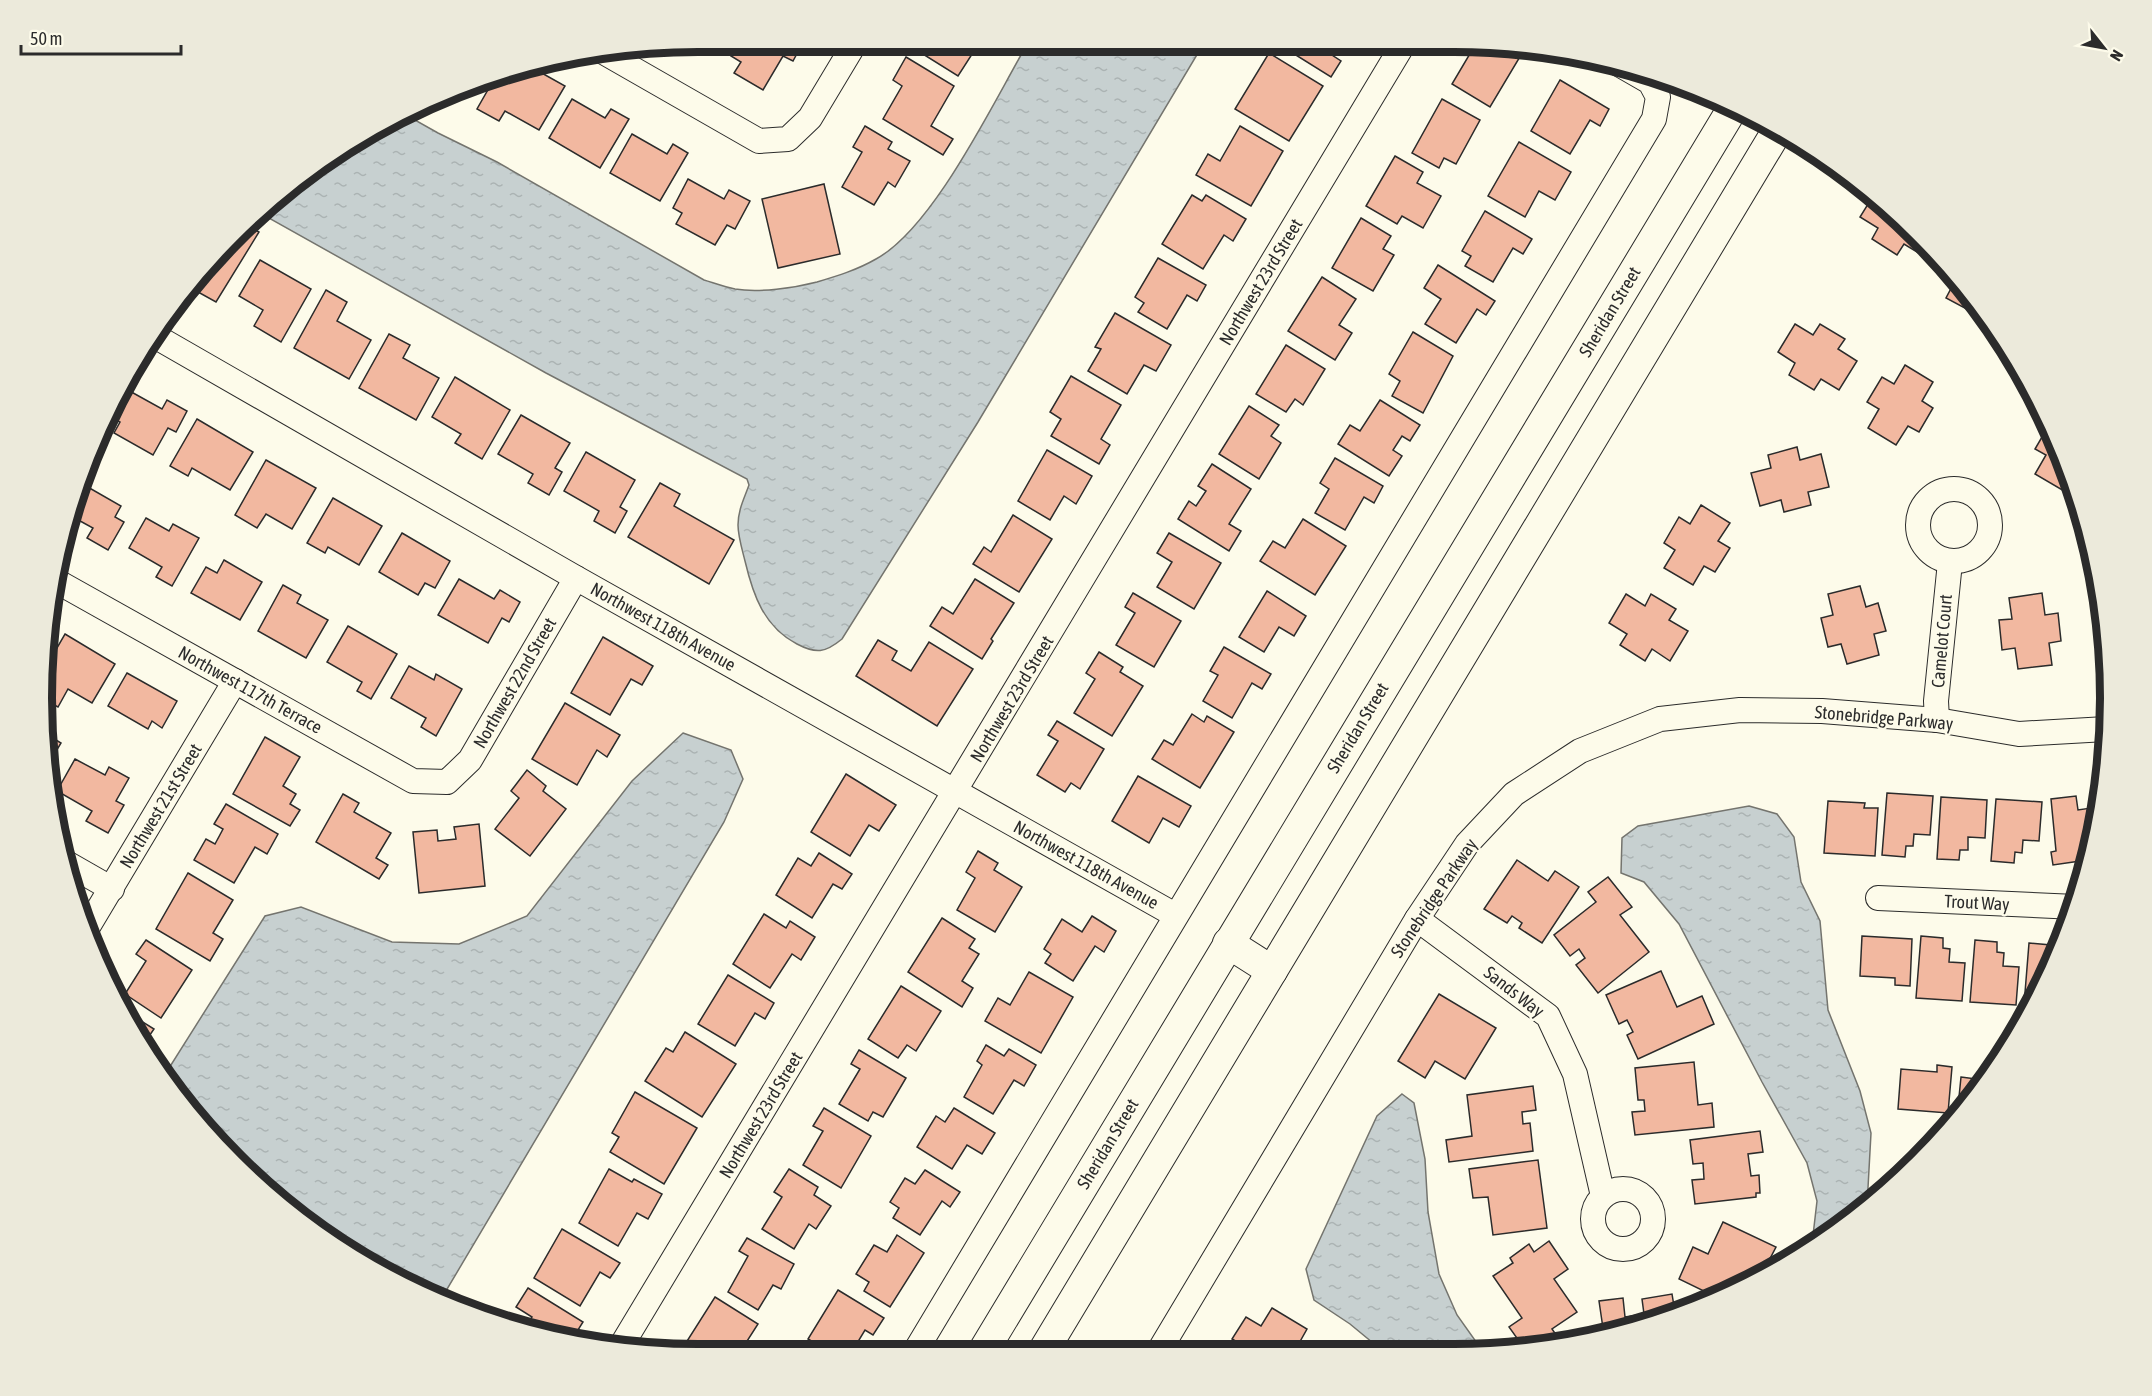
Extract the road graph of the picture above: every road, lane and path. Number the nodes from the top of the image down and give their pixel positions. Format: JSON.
{"nodes":[{"id":1,"x":850,"y":52,"type":"edge"},
{"id":2,"x":1399,"y":52,"type":"edge"},
{"id":3,"x":614,"y":58,"type":"edge"},
{"id":4,"x":1652,"y":84,"type":"edge"},
{"id":5,"x":1729,"y":114,"type":"edge"},
{"id":6,"x":1774,"y":137,"type":"edge"},
{"id":7,"x":161,"y":339,"type":"edge"},
{"id":8,"x":1950,"y":562,"type":"dead end"},
{"id":9,"x":576,"y":579,"type":"junction"},
{"id":10,"x":63,"y":585,"type":"edge"},
{"id":11,"x":235,"y":681,"type":"junction"},
{"id":12,"x":1937,"y":720,"type":"junction"},
{"id":13,"x":2098,"y":730,"type":"edge"},
{"id":14,"x":447,"y":782,"type":"joint"},
{"id":15,"x":956,"y":792,"type":"junction"},
{"id":16,"x":75,"y":868,"type":"edge"},
{"id":17,"x":112,"y":889,"type":"junction"},
{"id":18,"x":1878,"y":898,"type":"dead end"},
{"id":19,"x":2064,"y":906,"type":"edge"},
{"id":20,"x":1175,"y":915,"type":"junction"},
{"id":21,"x":1417,"y":919,"type":"junction"},
{"id":22,"x":93,"y":920,"type":"edge"},
{"id":23,"x":1228,"y":943,"type":"junction"},
{"id":24,"x":1272,"y":971,"type":"junction"},
{"id":25,"x":1603,"y":1196,"type":"dead end"},
{"id":26,"x":625,"y":1339,"type":"edge"},
{"id":27,"x":920,"y":1344,"type":"edge"},
{"id":28,"x":988,"y":1344,"type":"edge"},
{"id":29,"x":1048,"y":1344,"type":"edge"},
{"id":30,"x":1163,"y":1344,"type":"edge"}],
"edges":[{"from":1,"to":3,"type":"street"},
{"from":2,"to":15,"type":"street","name":"Northwest 23rd Street"},
{"from":4,"to":20,"type":"street"},
{"from":5,"to":23,"type":"main road","name":"Sheridan Street"},
{"from":6,"to":24,"type":"main road"},
{"from":7,"to":9,"type":"street","name":"Northwest 118th Avenue"},
{"from":8,"to":12,"type":"street","name":"Camelot Court"},
{"from":9,"to":14,"type":"street","name":"Northwest 22nd Street"},
{"from":9,"to":15,"type":"street","name":"Northwest 118th Avenue"},
{"from":10,"to":11,"type":"street","name":"Northwest 117th Terrace"},
{"from":11,"to":14,"type":"street","name":"Northwest 117th Terrace"},
{"from":11,"to":17,"type":"street","name":"Northwest 21st Street"},
{"from":12,"to":13,"type":"street","name":"Stonebridge Parkway"},
{"from":12,"to":21,"type":"street","name":"Stonebridge Parkway"},
{"from":15,"to":20,"type":"street","name":"Northwest 118th Avenue"},
{"from":15,"to":26,"type":"street","name":"Northwest 23rd Street"},
{"from":16,"to":17,"type":"street"},
{"from":17,"to":22,"type":"street","name":"Northwest 21st Street"},
{"from":18,"to":19,"type":"street","name":"Trout Way"},
{"from":20,"to":27,"type":"street"},
{"from":21,"to":25,"type":"street","name":"Sands Way"},
{"from":21,"to":30,"type":"street","name":"Stonebridge Parkway"},
{"from":23,"to":24,"type":"main road"},
{"from":23,"to":28,"type":"main road","name":"Sheridan Street"},
{"from":24,"to":29,"type":"main road"}]}
